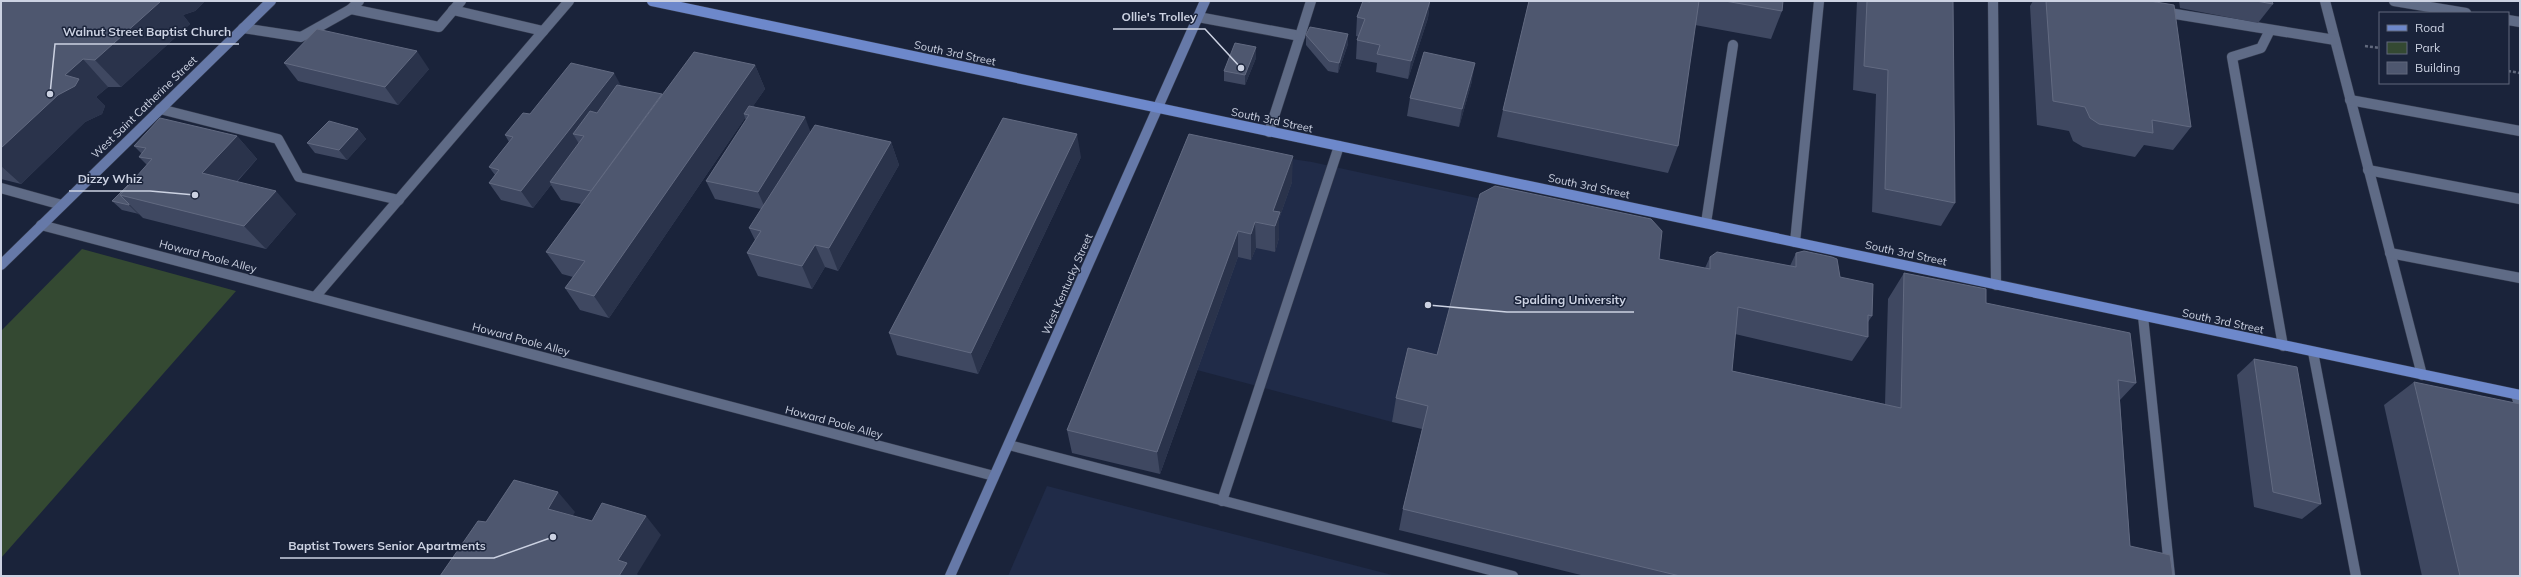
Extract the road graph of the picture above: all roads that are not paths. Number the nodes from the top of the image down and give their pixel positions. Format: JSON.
{"nodes":[{"id":1,"x":271,"y":1,"type":"edge"},
{"id":2,"x":359,"y":1,"type":"edge"},
{"id":3,"x":461,"y":1,"type":"edge"},
{"id":4,"x":568,"y":1,"type":"edge"},
{"id":5,"x":652,"y":1,"type":"edge"},
{"id":6,"x":1205,"y":1,"type":"edge"},
{"id":7,"x":1311,"y":1,"type":"edge"},
{"id":8,"x":1819,"y":1,"type":"edge"},
{"id":9,"x":1993,"y":1,"type":"edge"},
{"id":10,"x":2325,"y":1,"type":"edge"},
{"id":11,"x":2394,"y":1,"type":"edge"},
{"id":12,"x":351,"y":9,"type":"junction"},
{"id":13,"x":453,"y":10,"type":"junction"},
{"id":14,"x":2156,"y":11,"type":"edge"},
{"id":15,"x":2460,"y":12,"type":"edge"},
{"id":16,"x":1198,"y":17,"type":"junction"},
{"id":17,"x":2509,"y":20,"type":"edge"},
{"id":18,"x":2520,"y":22,"type":"edge"},
{"id":19,"x":244,"y":28,"type":"junction"},
{"id":20,"x":2270,"y":30,"type":"junction"},
{"id":21,"x":544,"y":31,"type":"junction"},
{"id":22,"x":1300,"y":36,"type":"junction"},
{"id":23,"x":2335,"y":40,"type":"junction"},
{"id":24,"x":1733,"y":45,"type":"dead end"},
{"id":25,"x":2350,"y":100,"type":"junction"},
{"id":26,"x":160,"y":109,"type":"junction"},
{"id":27,"x":1158,"y":109,"type":"junction"},
{"id":28,"x":2520,"y":131,"type":"edge"},
{"id":29,"x":1269,"y":132,"type":"junction"},
{"id":30,"x":1338,"y":146,"type":"junction"},
{"id":31,"x":2368,"y":170,"type":"junction"},
{"id":32,"x":1,"y":188,"type":"edge"},
{"id":33,"x":2520,"y":199,"type":"edge"},
{"id":34,"x":399,"y":200,"type":"junction"},
{"id":35,"x":62,"y":205,"type":"junction"},
{"id":36,"x":1706,"y":223,"type":"junction"},
{"id":37,"x":41,"y":225,"type":"junction"},
{"id":38,"x":1795,"y":242,"type":"junction"},
{"id":39,"x":2390,"y":253,"type":"junction"},
{"id":40,"x":1,"y":265,"type":"edge"},
{"id":41,"x":2520,"y":278,"type":"edge"},
{"id":42,"x":1996,"y":285,"type":"junction"},
{"id":43,"x":315,"y":297,"type":"junction"},
{"id":44,"x":2143,"y":316,"type":"junction"},
{"id":45,"x":2283,"y":346,"type":"junction"},
{"id":46,"x":2313,"y":352,"type":"junction"},
{"id":47,"x":2422,"y":375,"type":"junction"},
{"id":48,"x":2518,"y":395,"type":"edge"},
{"id":49,"x":2520,"y":407,"type":"edge"},
{"id":50,"x":1009,"y":445,"type":"junction"},
{"id":51,"x":994,"y":476,"type":"junction"},
{"id":52,"x":1222,"y":501,"type":"junction"},
{"id":53,"x":950,"y":576,"type":"edge"},
{"id":54,"x":1513,"y":576,"type":"edge"},
{"id":55,"x":2170,"y":576,"type":"edge"},
{"id":56,"x":2356,"y":576,"type":"edge"}],
"edges":[{"from":1,"to":19,"type":"street","name":"West Saint Catherine Street"},
{"from":2,"to":12,"type":"street"},
{"from":3,"to":13,"type":"street"},
{"from":4,"to":21,"type":"street"},
{"from":5,"to":27,"type":"main road","name":"South 3rd Street"},
{"from":6,"to":16,"type":"street","name":"West Kentucky Street"},
{"from":7,"to":22,"type":"street"},
{"from":8,"to":38,"type":"street"},
{"from":9,"to":42,"type":"street"},
{"from":10,"to":23,"type":"street"},
{"from":11,"to":15,"type":"street"},
{"from":12,"to":13,"type":"street"},
{"from":12,"to":19,"type":"street"},
{"from":13,"to":21,"type":"street"},
{"from":14,"to":20,"type":"street"},
{"from":16,"to":22,"type":"street"},
{"from":16,"to":27,"type":"street","name":"West Kentucky Street"},
{"from":17,"to":18,"type":"street"},
{"from":19,"to":26,"type":"street","name":"West Saint Catherine Street"},
{"from":20,"to":23,"type":"street"},
{"from":20,"to":45,"type":"street"},
{"from":21,"to":34,"type":"street"},
{"from":22,"to":29,"type":"street"},
{"from":23,"to":25,"type":"street"},
{"from":24,"to":36,"type":"street"},
{"from":25,"to":28,"type":"street"},
{"from":25,"to":31,"type":"street"},
{"from":26,"to":34,"type":"street"},
{"from":26,"to":35,"type":"street","name":"West Saint Catherine Street"},
{"from":27,"to":29,"type":"main road","name":"South 3rd Street"},
{"from":27,"to":50,"type":"street","name":"West Kentucky Street"},
{"from":29,"to":30,"type":"main road","name":"South 3rd Street"},
{"from":30,"to":36,"type":"main road","name":"South 3rd Street"},
{"from":30,"to":52,"type":"street"},
{"from":31,"to":33,"type":"street"},
{"from":31,"to":39,"type":"street"},
{"from":32,"to":35,"type":"street"},
{"from":34,"to":43,"type":"street"},
{"from":35,"to":37,"type":"street","name":"West Saint Catherine Street"},
{"from":36,"to":38,"type":"main road","name":"South 3rd Street"},
{"from":37,"to":40,"type":"street","name":"West Saint Catherine Street"},
{"from":37,"to":43,"type":"street","name":"Howard Poole Alley"},
{"from":38,"to":42,"type":"main road","name":"South 3rd Street"},
{"from":39,"to":41,"type":"street"},
{"from":39,"to":47,"type":"street"},
{"from":42,"to":44,"type":"main road","name":"South 3rd Street"},
{"from":43,"to":51,"type":"street","name":"Howard Poole Alley"},
{"from":44,"to":45,"type":"main road","name":"South 3rd Street"},
{"from":44,"to":55,"type":"street"},
{"from":45,"to":46,"type":"main road","name":"South 3rd Street"},
{"from":46,"to":47,"type":"main road","name":"South 3rd Street"},
{"from":46,"to":56,"type":"street"},
{"from":47,"to":48,"type":"main road","name":"South 3rd Street"},
{"from":48,"to":49,"type":"street"},
{"from":50,"to":51,"type":"street","name":"West Kentucky Street"},
{"from":50,"to":52,"type":"street"},
{"from":51,"to":53,"type":"street","name":"West Kentucky Street"},
{"from":52,"to":54,"type":"street"}]}
